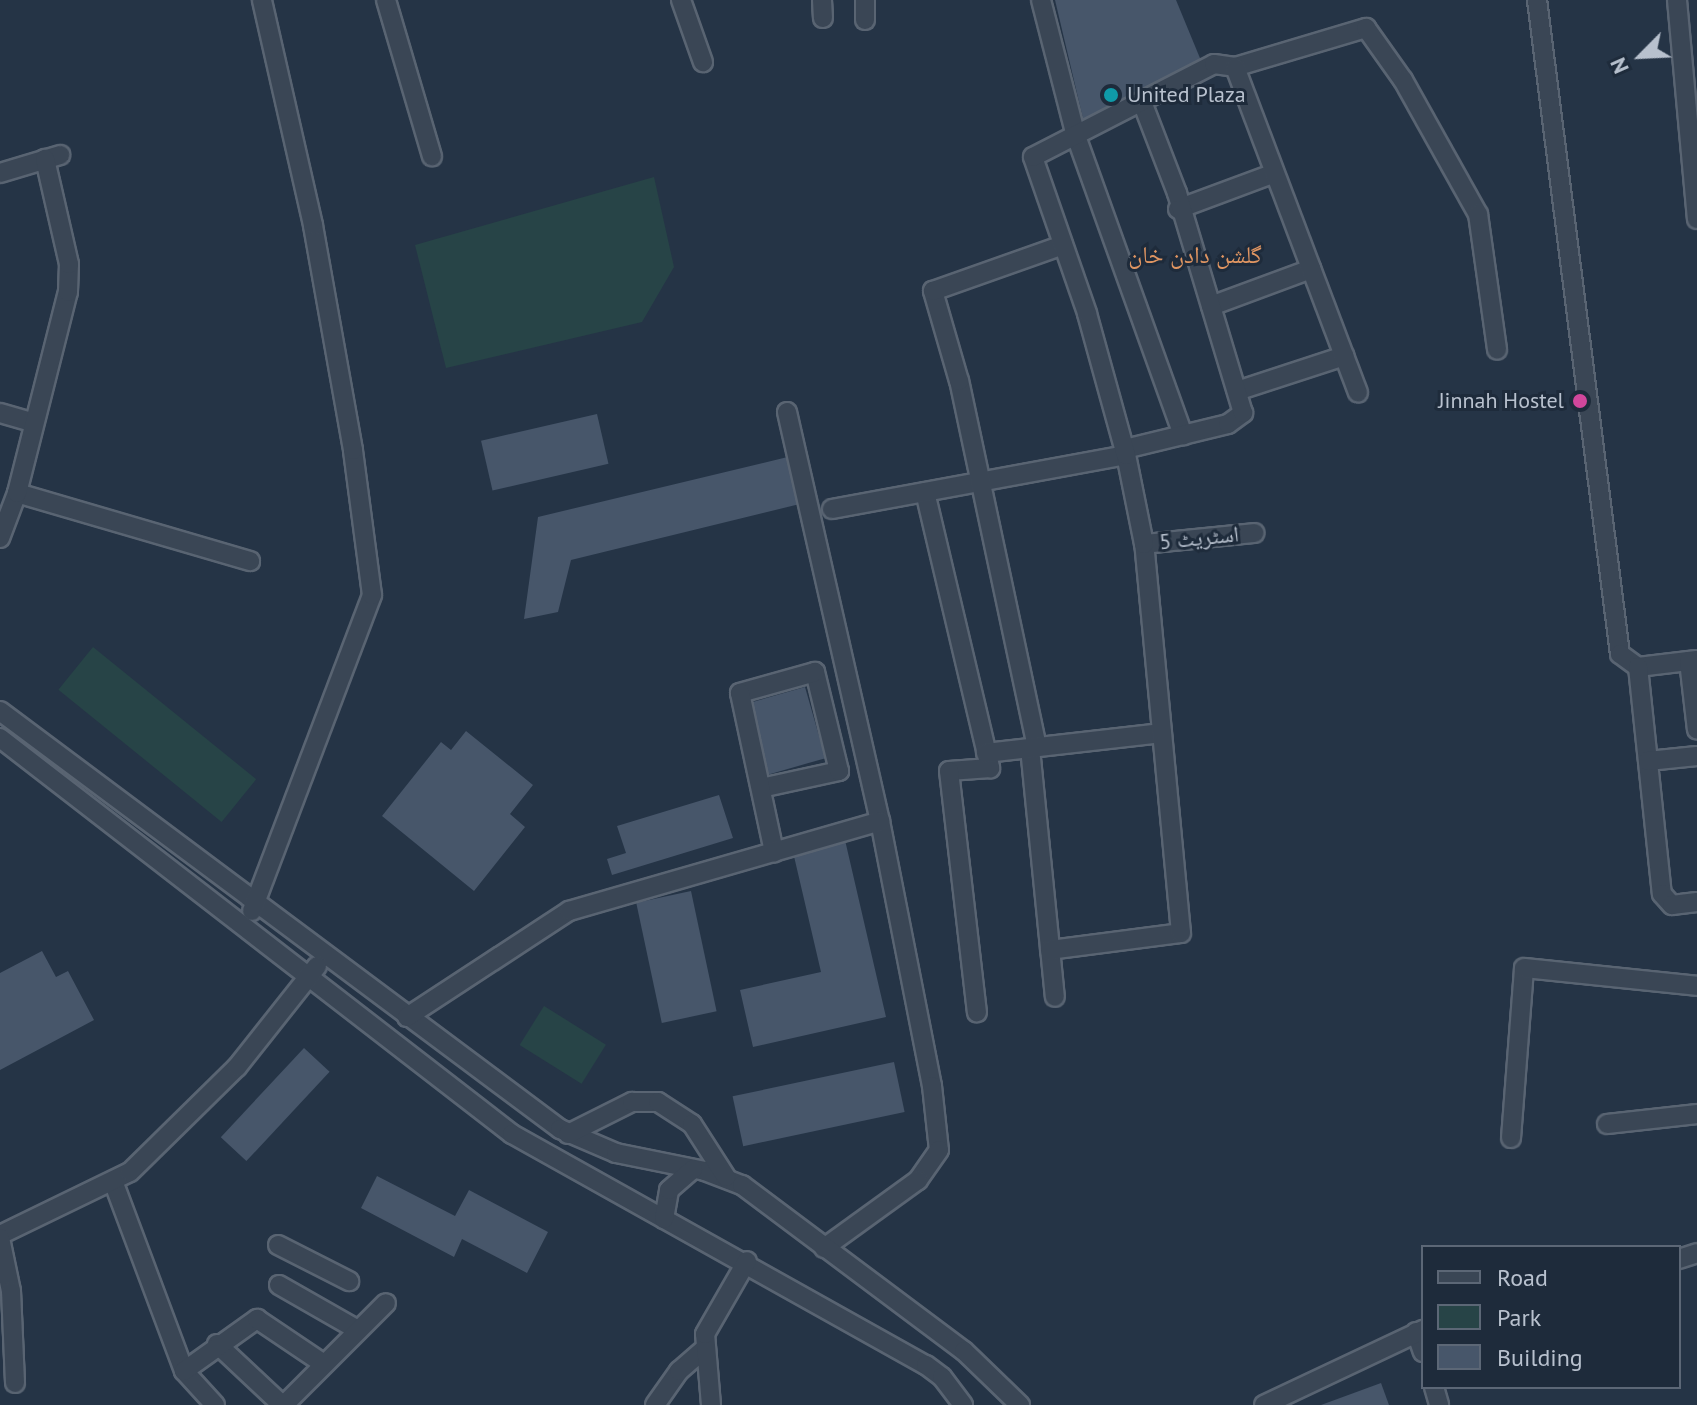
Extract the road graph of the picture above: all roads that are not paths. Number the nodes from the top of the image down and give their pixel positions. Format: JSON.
{"nodes":[{"id":1,"x":262,"y":0,"type":"edge"},
{"id":2,"x":386,"y":0,"type":"edge"},
{"id":3,"x":681,"y":0,"type":"edge"},
{"id":4,"x":865,"y":0,"type":"edge"},
{"id":5,"x":1041,"y":0,"type":"edge"},
{"id":6,"x":1537,"y":0,"type":"edge"},
{"id":7,"x":1677,"y":0,"type":"edge"},
{"id":8,"x":865,"y":20,"type":"dead end"},
{"id":9,"x":703,"y":62,"type":"dead end"},
{"id":10,"x":1235,"y":67,"type":"junction"},
{"id":11,"x":1142,"y":102,"type":"junction"},
{"id":12,"x":1076,"y":136,"type":"junction"},
{"id":13,"x":432,"y":156,"type":"dead end"},
{"id":14,"x":0,"y":173,"type":"edge"},
{"id":15,"x":1275,"y":173,"type":"junction"},
{"id":16,"x":1178,"y":209,"type":"junction"},
{"id":17,"x":1697,"y":219,"type":"edge"},
{"id":18,"x":1063,"y":245,"type":"junction"},
{"id":19,"x":1311,"y":269,"type":"junction"},
{"id":20,"x":1211,"y":306,"type":"junction"},
{"id":21,"x":1497,"y":350,"type":"dead end"},
{"id":22,"x":1344,"y":356,"type":"junction"},
{"id":23,"x":1237,"y":391,"type":"junction"},
{"id":24,"x":1358,"y":393,"type":"dead end"},
{"id":25,"x":787,"y":412,"type":"dead end"},
{"id":26,"x":0,"y":413,"type":"edge"},
{"id":27,"x":34,"y":423,"type":"junction"},
{"id":28,"x":1183,"y":435,"type":"junction"},
{"id":29,"x":1126,"y":452,"type":"junction"},
{"id":30,"x":979,"y":480,"type":"junction"},
{"id":31,"x":925,"y":492,"type":"junction"},
{"id":32,"x":17,"y":493,"type":"junction"},
{"id":33,"x":832,"y":509,"type":"dead end"},
{"id":34,"x":1254,"y":533,"type":"dead end"},
{"id":35,"x":0,"y":538,"type":"edge"},
{"id":36,"x":1144,"y":544,"type":"junction"},
{"id":37,"x":250,"y":561,"type":"dead end"},
{"id":38,"x":1693,"y":660,"type":"edge"},
{"id":39,"x":1638,"y":667,"type":"junction"},
{"id":40,"x":0,"y":711,"type":"edge"},
{"id":41,"x":1697,"y":730,"type":"edge"},
{"id":42,"x":1162,"y":733,"type":"junction"},
{"id":43,"x":0,"y":738,"type":"edge"},
{"id":44,"x":1033,"y":748,"type":"junction"},
{"id":45,"x":986,"y":753,"type":"junction"},
{"id":46,"x":1697,"y":756,"type":"edge"},
{"id":47,"x":1648,"y":761,"type":"junction"},
{"id":48,"x":761,"y":788,"type":"junction"},
{"id":49,"x":880,"y":821,"type":"junction"},
{"id":50,"x":774,"y":852,"type":"junction"},
{"id":51,"x":1697,"y":902,"type":"edge"},
{"id":52,"x":255,"y":904,"type":"junction"},
{"id":53,"x":246,"y":925,"type":"junction"},
{"id":54,"x":1050,"y":950,"type":"junction"},
{"id":55,"x":324,"y":958,"type":"junction"},
{"id":56,"x":310,"y":975,"type":"junction"},
{"id":57,"x":1697,"y":986,"type":"edge"},
{"id":58,"x":1055,"y":997,"type":"dead end"},
{"id":59,"x":977,"y":1012,"type":"dead end"},
{"id":60,"x":407,"y":1017,"type":"junction"},
{"id":61,"x":1697,"y":1114,"type":"edge"},
{"id":62,"x":1607,"y":1124,"type":"dead end"},
{"id":63,"x":564,"y":1131,"type":"junction"},
{"id":64,"x":1511,"y":1138,"type":"dead end"},
{"id":65,"x":546,"y":1154,"type":"junction"},
{"id":66,"x":693,"y":1169,"type":"junction"},
{"id":67,"x":726,"y":1177,"type":"junction"},
{"id":68,"x":113,"y":1181,"type":"junction"},
{"id":69,"x":664,"y":1219,"type":"junction"},
{"id":70,"x":0,"y":1236,"type":"edge"},
{"id":71,"x":278,"y":1245,"type":"dead end"},
{"id":72,"x":824,"y":1248,"type":"junction"},
{"id":73,"x":747,"y":1261,"type":"junction"},
{"id":74,"x":349,"y":1281,"type":"dead end"},
{"id":75,"x":279,"y":1285,"type":"dead end"},
{"id":76,"x":386,"y":1303,"type":"dead end"},
{"id":77,"x":358,"y":1330,"type":"junction"},
{"id":78,"x":1420,"y":1331,"type":"edge"},
{"id":79,"x":217,"y":1344,"type":"junction"},
{"id":80,"x":703,"y":1350,"type":"junction"},
{"id":81,"x":964,"y":1351,"type":"junction"},
{"id":82,"x":324,"y":1364,"type":"junction"},
{"id":83,"x":184,"y":1371,"type":"junction"},
{"id":84,"x":942,"y":1377,"type":"junction"},
{"id":85,"x":15,"y":1383,"type":"dead end"},
{"id":86,"x":215,"y":1405,"type":"edge"},
{"id":87,"x":283,"y":1405,"type":"edge"},
{"id":88,"x":655,"y":1405,"type":"edge"},
{"id":89,"x":711,"y":1405,"type":"edge"},
{"id":90,"x":963,"y":1405,"type":"edge"},
{"id":91,"x":1020,"y":1405,"type":"edge"},
{"id":92,"x":1264,"y":1405,"type":"edge"}],
"edges":[{"from":1,"to":52,"type":"street"},
{"from":2,"to":13,"type":"street"},
{"from":3,"to":9,"type":"street"},
{"from":4,"to":8,"type":"street"},
{"from":5,"to":12,"type":"street"},
{"from":6,"to":39,"type":"street"},
{"from":7,"to":17,"type":"street"},
{"from":10,"to":11,"type":"street"},
{"from":10,"to":15,"type":"street"},
{"from":10,"to":21,"type":"street"},
{"from":11,"to":12,"type":"street"},
{"from":11,"to":16,"type":"street"},
{"from":12,"to":18,"type":"street"},
{"from":12,"to":28,"type":"street"},
{"from":14,"to":27,"type":"street"},
{"from":15,"to":16,"type":"street"},
{"from":15,"to":19,"type":"street"},
{"from":16,"to":20,"type":"street"},
{"from":18,"to":29,"type":"street"},
{"from":18,"to":30,"type":"street"},
{"from":19,"to":20,"type":"street"},
{"from":19,"to":22,"type":"street"},
{"from":20,"to":23,"type":"street"},
{"from":22,"to":23,"type":"street"},
{"from":22,"to":24,"type":"street"},
{"from":23,"to":28,"type":"street"},
{"from":25,"to":49,"type":"street"},
{"from":26,"to":27,"type":"street"},
{"from":27,"to":32,"type":"street"},
{"from":28,"to":29,"type":"street"},
{"from":29,"to":30,"type":"street"},
{"from":29,"to":36,"type":"street"},
{"from":30,"to":31,"type":"street"},
{"from":30,"to":44,"type":"street"},
{"from":31,"to":33,"type":"street"},
{"from":31,"to":45,"type":"street"},
{"from":32,"to":35,"type":"street"},
{"from":32,"to":37,"type":"street"},
{"from":34,"to":36,"type":"street","name":"اسٹریٹ 5"},
{"from":36,"to":42,"type":"street"},
{"from":38,"to":39,"type":"street"},
{"from":38,"to":41,"type":"street"},
{"from":39,"to":47,"type":"street"},
{"from":40,"to":52,"type":"street"},
{"from":42,"to":44,"type":"street"},
{"from":42,"to":54,"type":"street"},
{"from":43,"to":53,"type":"street"},
{"from":44,"to":45,"type":"street"},
{"from":44,"to":54,"type":"street"},
{"from":45,"to":59,"type":"street"},
{"from":46,"to":47,"type":"street"},
{"from":47,"to":51,"type":"street"},
{"from":48,"to":48,"type":"street"},
{"from":48,"to":50,"type":"street"},
{"from":49,"to":50,"type":"street"},
{"from":49,"to":72,"type":"street"},
{"from":50,"to":60,"type":"street"},
{"from":52,"to":53,"type":"street"},
{"from":52,"to":55,"type":"street"},
{"from":53,"to":56,"type":"street"},
{"from":54,"to":58,"type":"street"},
{"from":55,"to":56,"type":"street"},
{"from":55,"to":60,"type":"street"},
{"from":56,"to":65,"type":"street"},
{"from":56,"to":68,"type":"street"},
{"from":57,"to":64,"type":"street"},
{"from":60,"to":63,"type":"street"},
{"from":61,"to":62,"type":"street"},
{"from":63,"to":65,"type":"street"},
{"from":63,"to":66,"type":"street"},
{"from":63,"to":67,"type":"street"},
{"from":65,"to":69,"type":"street"},
{"from":66,"to":67,"type":"street"},
{"from":66,"to":69,"type":"street"},
{"from":67,"to":72,"type":"street"},
{"from":68,"to":70,"type":"street"},
{"from":68,"to":83,"type":"street"},
{"from":69,"to":73,"type":"street"},
{"from":70,"to":85,"type":"street"},
{"from":71,"to":74,"type":"street"},
{"from":72,"to":81,"type":"street"},
{"from":73,"to":80,"type":"street"},
{"from":73,"to":84,"type":"street"},
{"from":75,"to":77,"type":"street"},
{"from":76,"to":77,"type":"street"},
{"from":77,"to":82,"type":"street"},
{"from":78,"to":92,"type":"street"},
{"from":79,"to":82,"type":"street"},
{"from":79,"to":83,"type":"street"},
{"from":79,"to":87,"type":"street"},
{"from":80,"to":88,"type":"street"},
{"from":80,"to":89,"type":"street"},
{"from":81,"to":84,"type":"street"},
{"from":81,"to":91,"type":"street"},
{"from":82,"to":87,"type":"street"},
{"from":83,"to":86,"type":"street"},
{"from":84,"to":90,"type":"street"}]}
